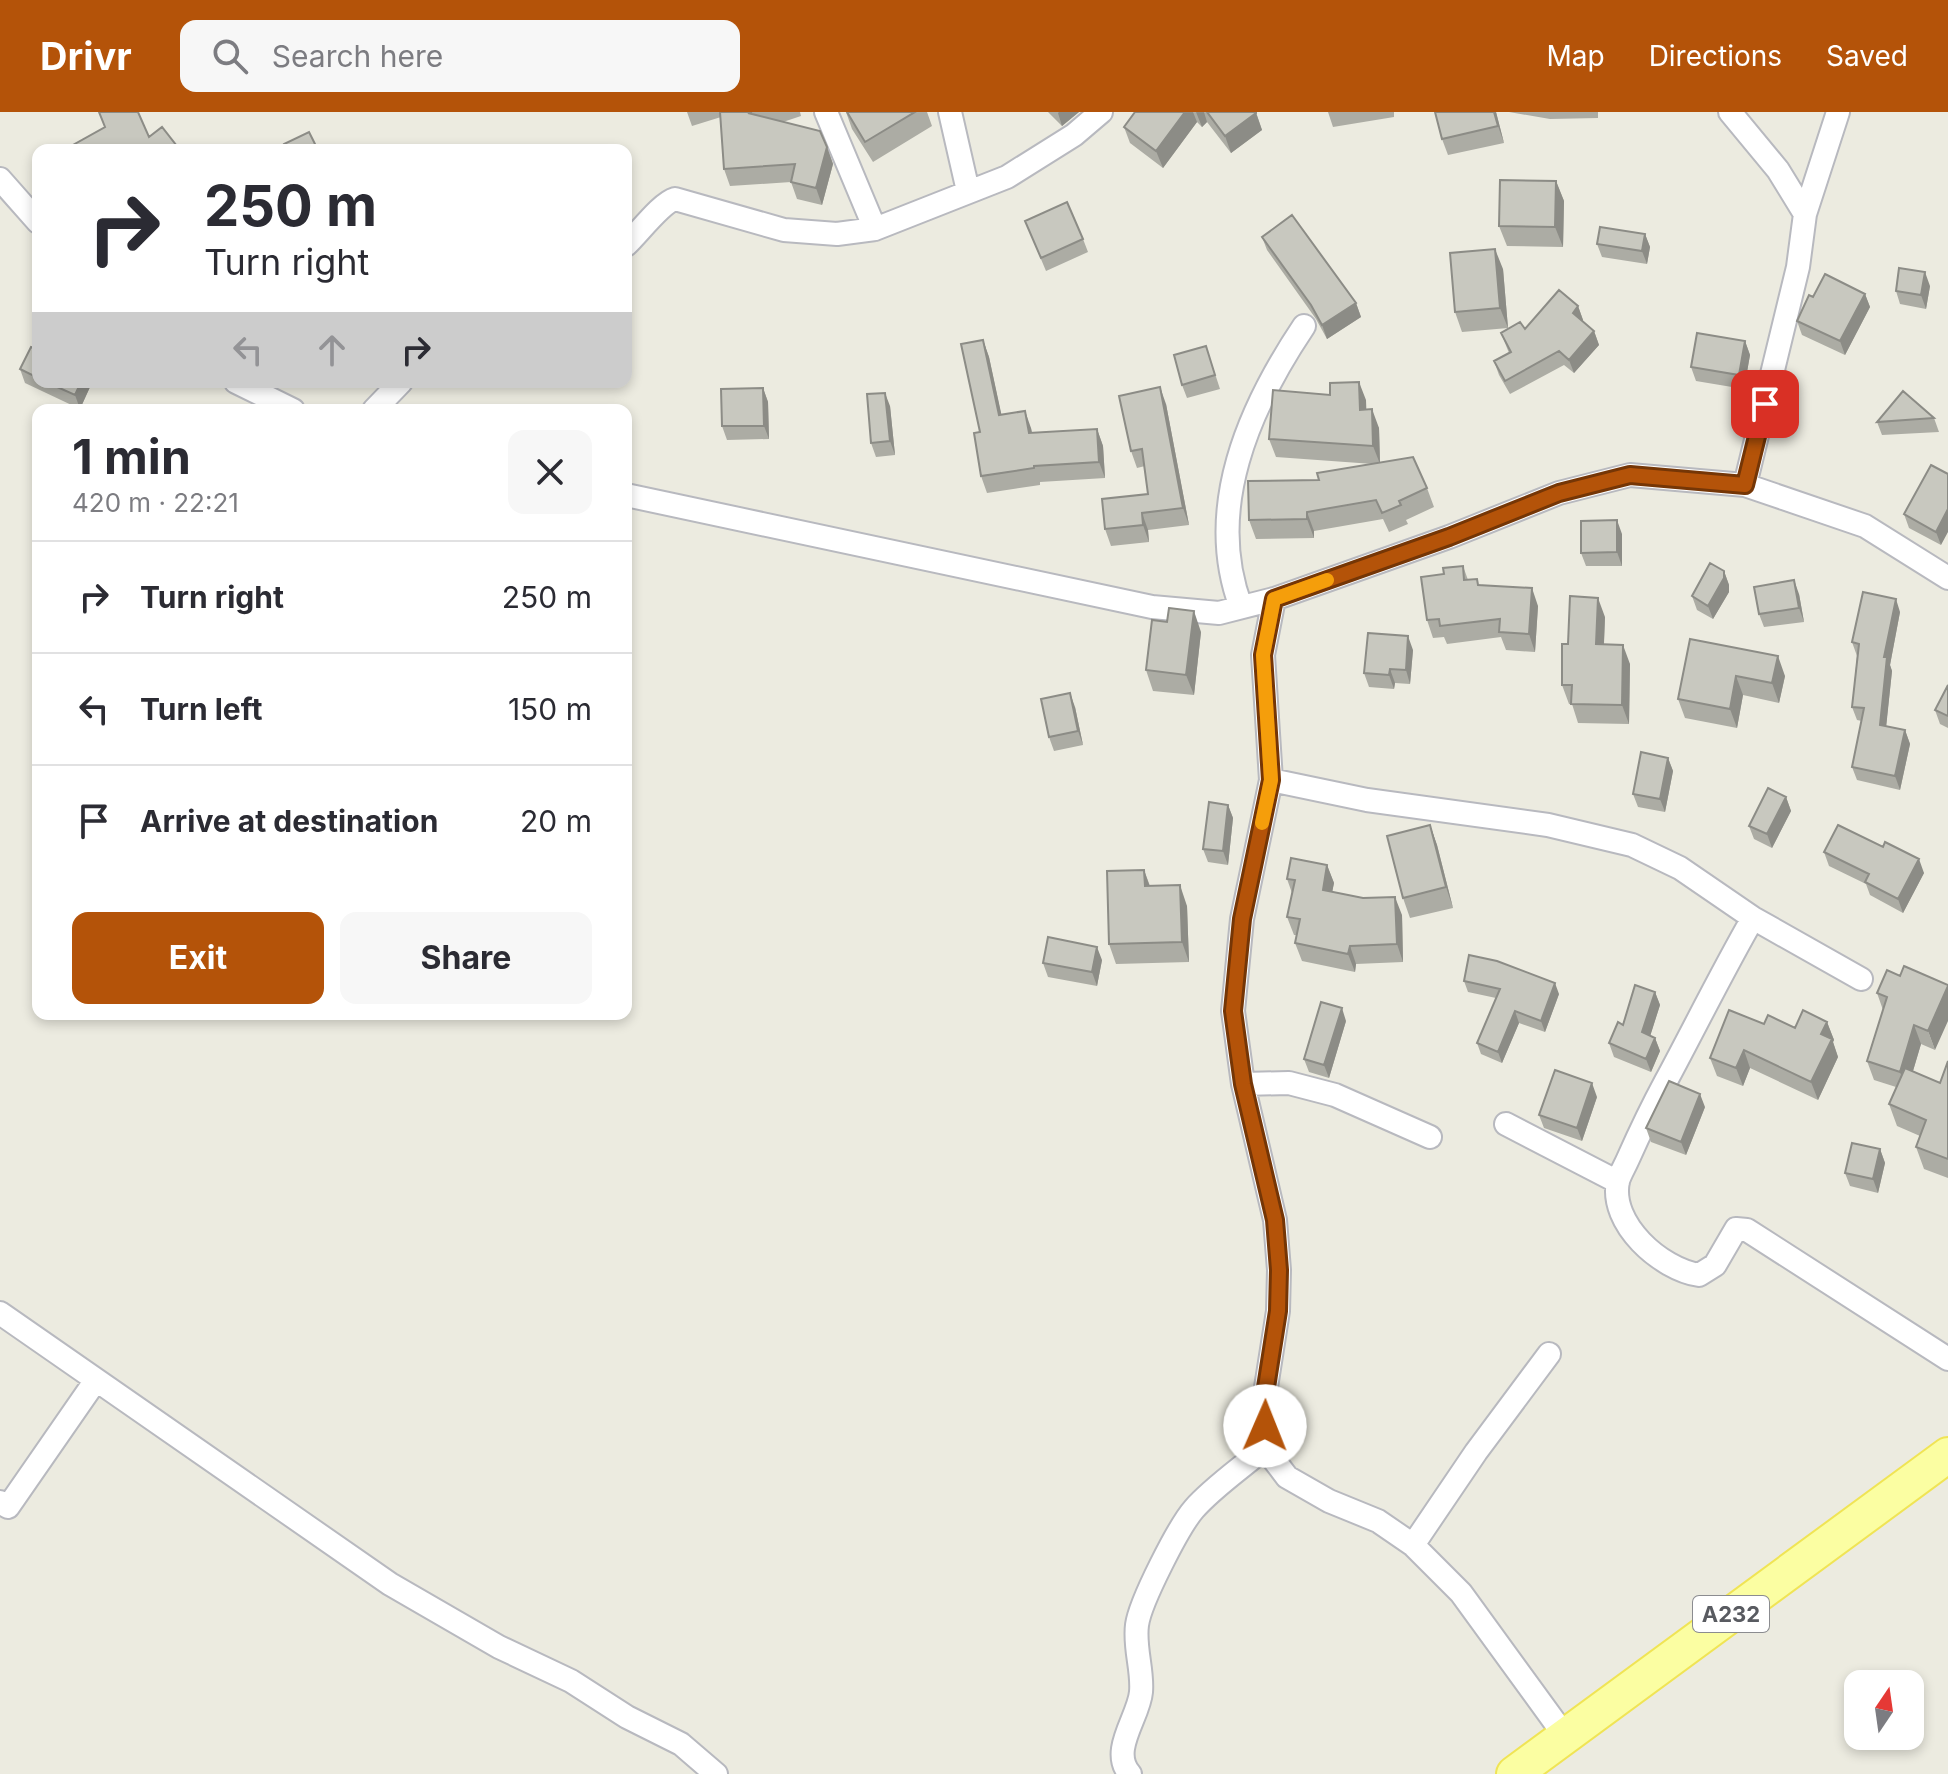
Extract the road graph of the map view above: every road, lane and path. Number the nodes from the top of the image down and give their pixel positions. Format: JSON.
{"nodes":[{"id":1,"x":826,"y":112,"type":"edge"},
{"id":2,"x":950,"y":112,"type":"edge"},
{"id":3,"x":1101,"y":112,"type":"edge"},
{"id":4,"x":1730,"y":112,"type":"edge"},
{"id":5,"x":1838,"y":112,"type":"edge"},
{"id":6,"x":0,"y":179,"type":"edge"},
{"id":7,"x":968,"y":191,"type":"junction"},
{"id":8,"x":1805,"y":214,"type":"junction"},
{"id":9,"x":32,"y":215,"type":"edge"},
{"id":10,"x":875,"y":229,"type":"junction"},
{"id":11,"x":632,"y":239,"type":"edge"},
{"id":12,"x":1304,"y":326,"type":"dead end"},
{"id":13,"x":248,"y":388,"type":"edge"},
{"id":14,"x":395,"y":388,"type":"edge"},
{"id":15,"x":281,"y":404,"type":"edge"},
{"id":16,"x":380,"y":404,"type":"edge"},
{"id":17,"x":1745,"y":485,"type":"junction"},
{"id":18,"x":632,"y":496,"type":"edge"},
{"id":19,"x":1948,"y":578,"type":"edge"},
{"id":20,"x":1274,"y":599,"type":"junction"},
{"id":21,"x":1241,"y":607,"type":"junction"},
{"id":22,"x":1271,"y":780,"type":"junction"},
{"id":23,"x":1753,"y":918,"type":"junction"},
{"id":24,"x":1861,"y":979,"type":"dead end"},
{"id":25,"x":1243,"y":1084,"type":"junction"},
{"id":26,"x":1506,"y":1124,"type":"dead end"},
{"id":27,"x":1430,"y":1137,"type":"dead end"},
{"id":28,"x":1618,"y":1182,"type":"junction"},
{"id":29,"x":0,"y":1313,"type":"edge"},
{"id":30,"x":1549,"y":1354,"type":"dead end"},
{"id":31,"x":1948,"y":1359,"type":"edge"},
{"id":32,"x":96,"y":1380,"type":"junction"},
{"id":33,"x":1269,"y":1444,"type":"junction"},
{"id":34,"x":1948,"y":1455,"type":"edge"},
{"id":35,"x":0,"y":1502,"type":"edge"},
{"id":36,"x":1413,"y":1545,"type":"junction"},
{"id":37,"x":1565,"y":1736,"type":"junction"},
{"id":38,"x":716,"y":1774,"type":"edge"},
{"id":39,"x":1130,"y":1774,"type":"edge"},
{"id":40,"x":1514,"y":1774,"type":"edge"}],
"edges":[{"from":1,"to":10,"type":"street"},
{"from":2,"to":7,"type":"street"},
{"from":3,"to":7,"type":"street"},
{"from":4,"to":8,"type":"street"},
{"from":5,"to":8,"type":"street"},
{"from":6,"to":9,"type":"street"},
{"from":7,"to":10,"type":"street"},
{"from":8,"to":17,"type":"street"},
{"from":10,"to":11,"type":"street"},
{"from":12,"to":21,"type":"street"},
{"from":13,"to":15,"type":"street"},
{"from":14,"to":16,"type":"street"},
{"from":17,"to":19,"type":"street"},
{"from":17,"to":20,"type":"street"},
{"from":18,"to":21,"type":"street"},
{"from":20,"to":21,"type":"street"},
{"from":20,"to":22,"type":"street"},
{"from":22,"to":23,"type":"street"},
{"from":22,"to":25,"type":"street"},
{"from":23,"to":24,"type":"street"},
{"from":23,"to":28,"type":"street"},
{"from":25,"to":27,"type":"street"},
{"from":25,"to":33,"type":"street"},
{"from":26,"to":28,"type":"street"},
{"from":28,"to":31,"type":"street"},
{"from":29,"to":32,"type":"street"},
{"from":30,"to":36,"type":"street"},
{"from":32,"to":35,"type":"street"},
{"from":32,"to":38,"type":"street"},
{"from":33,"to":36,"type":"street"},
{"from":33,"to":39,"type":"street"},
{"from":34,"to":37,"type":"main road","number":"A232"},
{"from":36,"to":37,"type":"street"},
{"from":37,"to":40,"type":"main road","number":"A232"}]}
